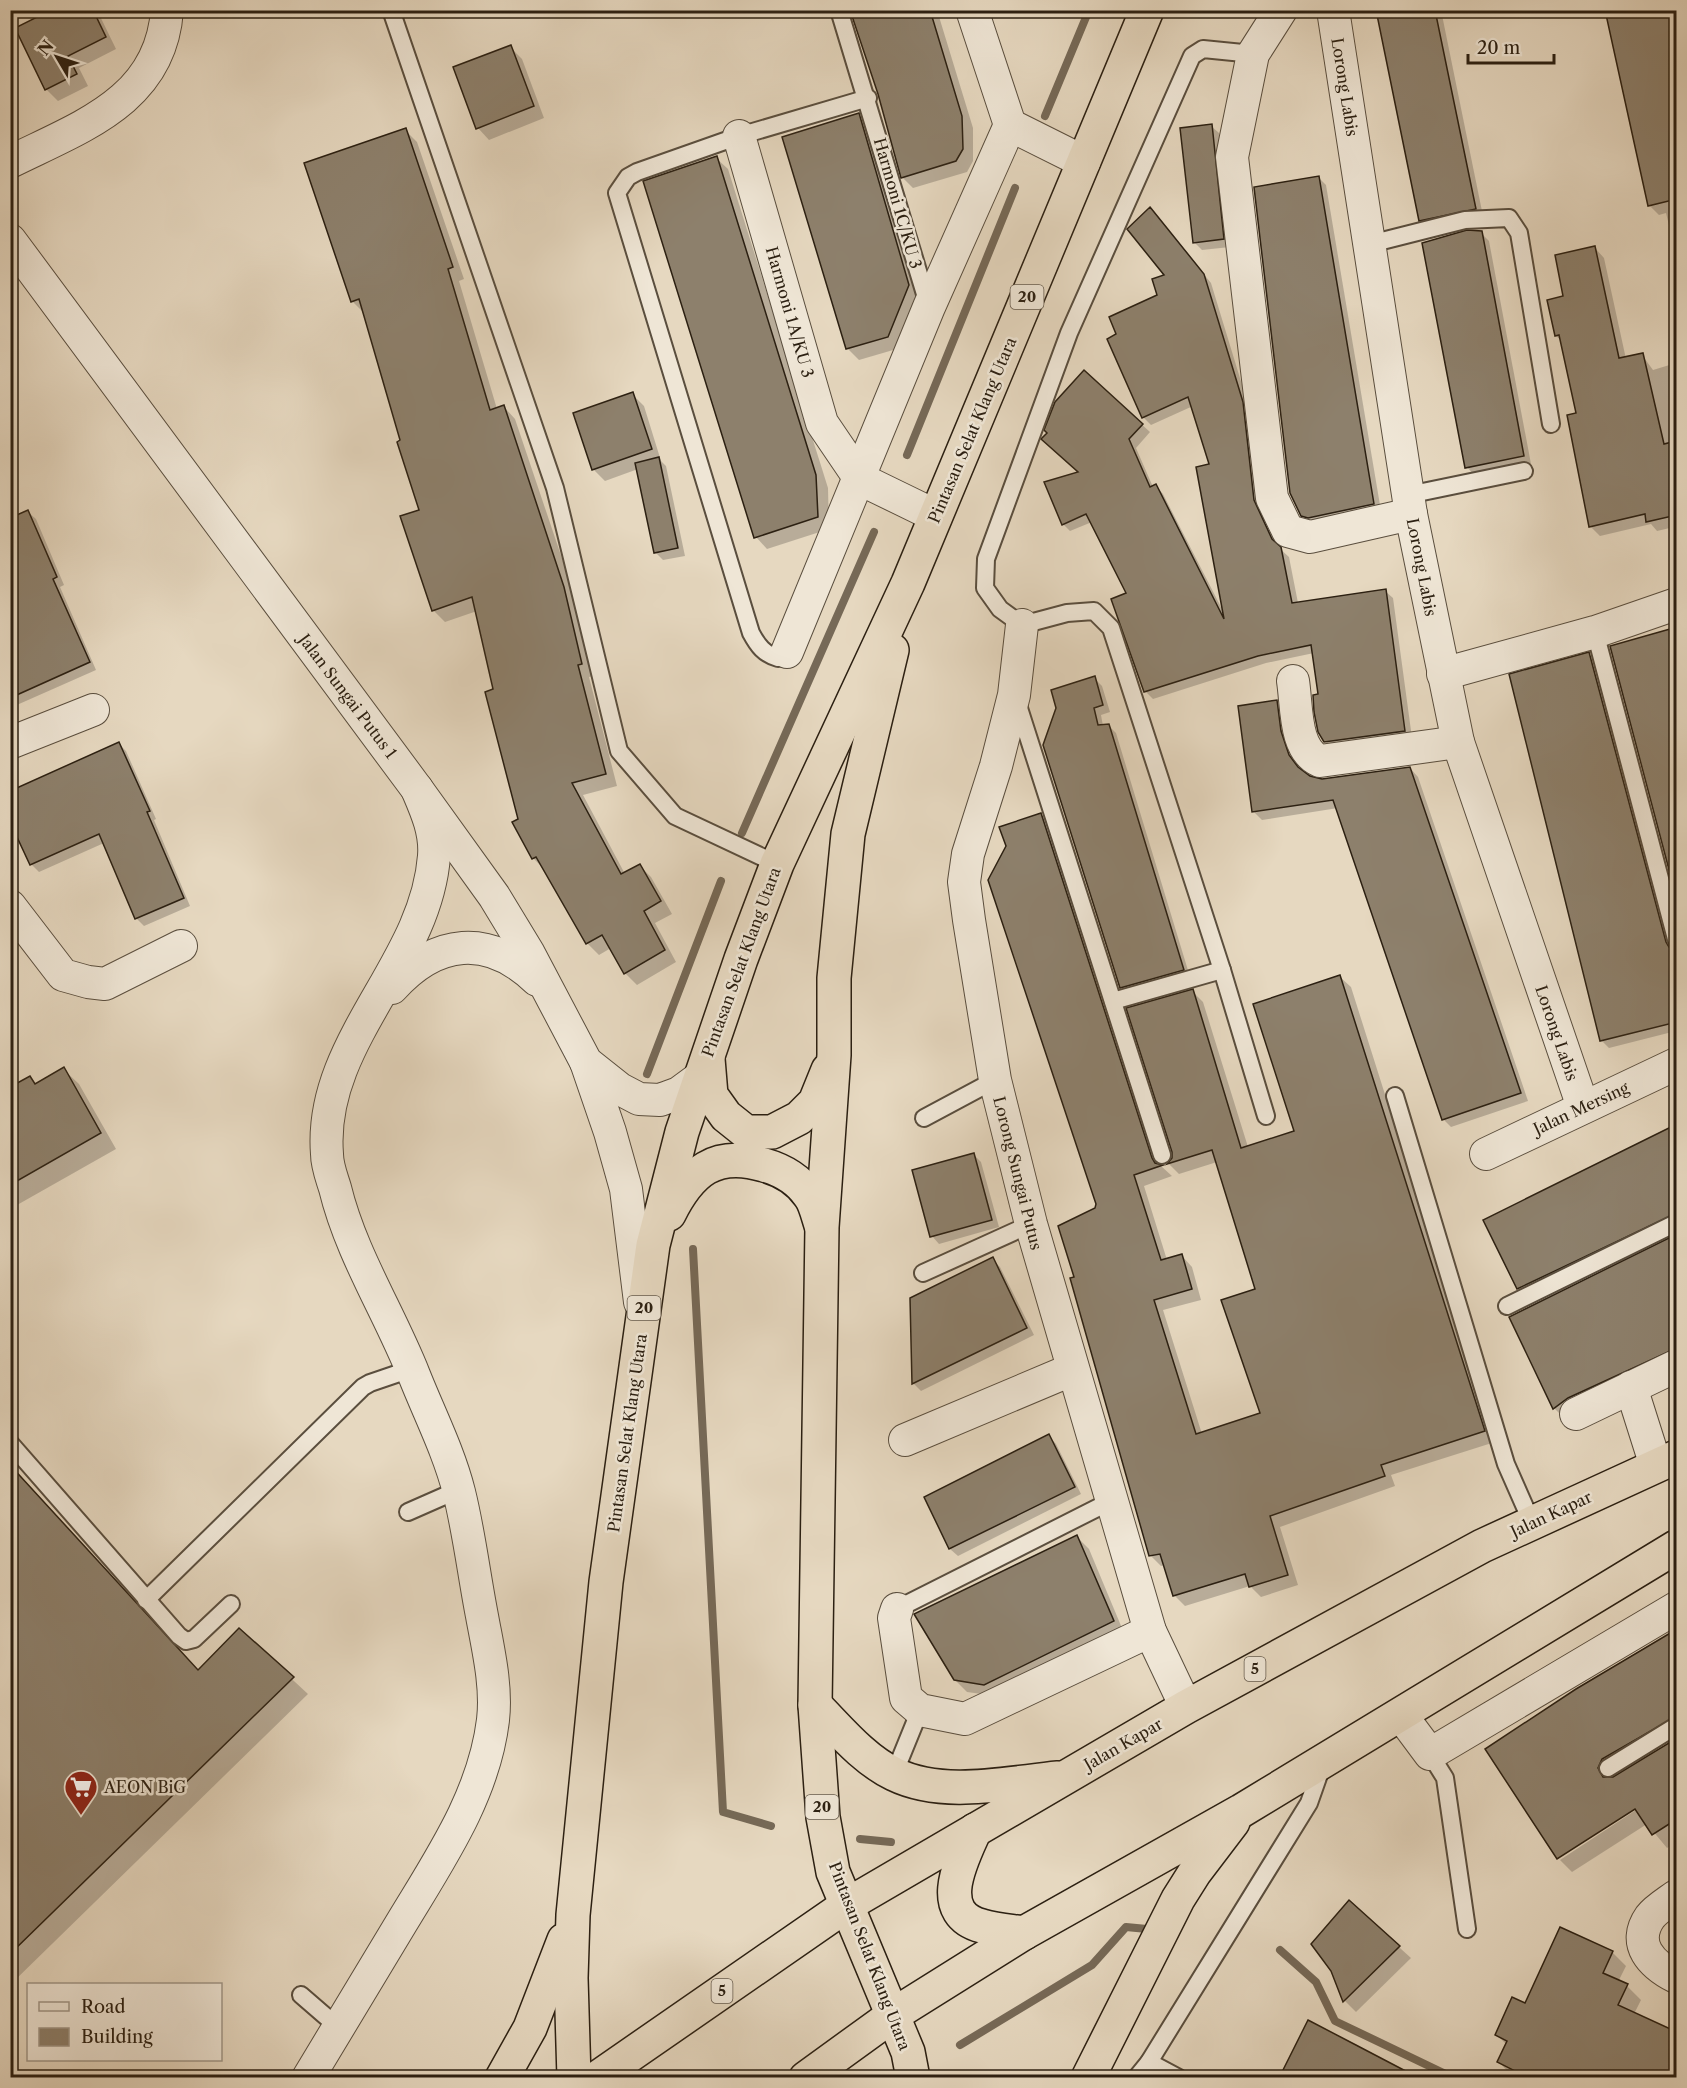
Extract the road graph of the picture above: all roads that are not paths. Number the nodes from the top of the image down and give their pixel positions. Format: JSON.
{"nodes":[{"id":1,"x":167,"y":10,"type":"edge"},
{"id":2,"x":392,"y":10,"type":"edge"},
{"id":3,"x":839,"y":10,"type":"edge"},
{"id":4,"x":972,"y":10,"type":"edge"},
{"id":5,"x":1147,"y":10,"type":"edge"},
{"id":6,"x":1281,"y":10,"type":"edge"},
{"id":7,"x":1333,"y":10,"type":"edge"},
{"id":8,"x":1253,"y":54,"type":"junction"},
{"id":9,"x":868,"y":98,"type":"junction"},
{"id":10,"x":1010,"y":125,"type":"junction"},
{"id":11,"x":739,"y":136,"type":"junction"},
{"id":12,"x":10,"y":162,"type":"edge"},
{"id":13,"x":1084,"y":162,"type":"junction"},
{"id":14,"x":10,"y":240,"type":"edge"},
{"id":15,"x":1370,"y":244,"type":"junction"},
{"id":16,"x":929,"y":307,"type":"junction"},
{"id":17,"x":1551,"y":424,"type":"dead end"},
{"id":18,"x":1524,"y":471,"type":"dead end"},
{"id":19,"x":860,"y":479,"type":"junction"},
{"id":20,"x":1409,"y":505,"type":"junction"},
{"id":21,"x":936,"y":516,"type":"junction"},
{"id":22,"x":908,"y":583,"type":"junction"},
{"id":23,"x":1677,"y":604,"type":"edge"},
{"id":24,"x":1022,"y":625,"type":"junction"},
{"id":25,"x":1595,"y":632,"type":"junction"},
{"id":26,"x":788,"y":652,"type":"joint"},
{"id":27,"x":1443,"y":674,"type":"junction"},
{"id":28,"x":1293,"y":681,"type":"dead end"},
{"id":29,"x":1014,"y":694,"type":"junction"},
{"id":30,"x":93,"y":710,"type":"dead end"},
{"id":31,"x":1458,"y":742,"type":"junction"},
{"id":32,"x":10,"y":743,"type":"edge"},
{"id":33,"x":417,"y":789,"type":"junction"},
{"id":34,"x":777,"y":864,"type":"junction"},
{"id":35,"x":10,"y":906,"type":"edge"},
{"id":36,"x":1677,"y":939,"type":"edge"},
{"id":37,"x":181,"y":946,"type":"dead end"},
{"id":38,"x":1222,"y":970,"type":"junction"},
{"id":39,"x":549,"y":991,"type":"junction"},
{"id":40,"x":1113,"y":1001,"type":"junction"},
{"id":41,"x":367,"y":1016,"type":"junction"},
{"id":42,"x":834,"y":1054,"type":"junction"},
{"id":43,"x":586,"y":1062,"type":"junction"},
{"id":44,"x":1677,"y":1064,"type":"edge"},
{"id":45,"x":703,"y":1067,"type":"junction"},
{"id":46,"x":995,"y":1080,"type":"junction"},
{"id":47,"x":1395,"y":1096,"type":"dead end"},
{"id":48,"x":1583,"y":1107,"type":"junction"},
{"id":49,"x":1266,"y":1116,"type":"dead end"},
{"id":50,"x":924,"y":1118,"type":"dead end"},
{"id":51,"x":1486,"y":1154,"type":"dead end"},
{"id":52,"x":1162,"y":1155,"type":"dead end"},
{"id":53,"x":1677,"y":1223,"type":"edge"},
{"id":54,"x":1031,"y":1224,"type":"junction"},
{"id":55,"x":822,"y":1227,"type":"junction"},
{"id":56,"x":653,"y":1245,"type":"junction"},
{"id":57,"x":922,"y":1273,"type":"dead end"},
{"id":58,"x":1507,"y":1306,"type":"dead end"},
{"id":59,"x":642,"y":1321,"type":"junction"},
{"id":60,"x":1677,"y":1366,"type":"edge"},
{"id":61,"x":411,"y":1369,"type":"junction"},
{"id":62,"x":1071,"y":1370,"type":"junction"},
{"id":63,"x":1631,"y":1387,"type":"junction"},
{"id":64,"x":1576,"y":1414,"type":"dead end"},
{"id":65,"x":905,"y":1440,"type":"dead end"},
{"id":66,"x":10,"y":1443,"type":"edge"},
{"id":67,"x":1666,"y":1461,"type":"edge"},
{"id":68,"x":459,"y":1490,"type":"junction"},
{"id":69,"x":1111,"y":1501,"type":"junction"},
{"id":70,"x":408,"y":1512,"type":"dead end"},
{"id":71,"x":1532,"y":1522,"type":"junction"},
{"id":72,"x":1677,"y":1547,"type":"edge"},
{"id":73,"x":146,"y":1600,"type":"junction"},
{"id":74,"x":231,"y":1604,"type":"dead end"},
{"id":75,"x":1677,"y":1608,"type":"edge"},
{"id":76,"x":897,"y":1609,"type":"joint"},
{"id":77,"x":1150,"y":1631,"type":"junction"},
{"id":78,"x":815,"y":1705,"type":"junction"},
{"id":79,"x":1186,"y":1707,"type":"junction"},
{"id":80,"x":920,"y":1710,"type":"junction"},
{"id":81,"x":1401,"y":1715,"type":"junction"},
{"id":82,"x":1677,"y":1726,"type":"edge"},
{"id":83,"x":1430,"y":1754,"type":"junction"},
{"id":84,"x":1323,"y":1762,"type":"junction"},
{"id":85,"x":1608,"y":1768,"type":"dead end"},
{"id":86,"x":894,"y":1774,"type":"junction"},
{"id":87,"x":1065,"y":1778,"type":"junction"},
{"id":88,"x":1241,"y":1811,"type":"junction"},
{"id":89,"x":975,"y":1830,"type":"junction"},
{"id":90,"x":1677,"y":1896,"type":"edge"},
{"id":91,"x":847,"y":1905,"type":"junction"},
{"id":92,"x":573,"y":1915,"type":"junction"},
{"id":93,"x":1467,"y":1929,"type":"dead end"},
{"id":94,"x":1024,"y":1933,"type":"junction"},
{"id":95,"x":1677,"y":1977,"type":"edge"},
{"id":96,"x":301,"y":1995,"type":"dead end"},
{"id":97,"x":892,"y":2015,"type":"junction"},
{"id":98,"x":338,"y":2027,"type":"junction"},
{"id":99,"x":1149,"y":2062,"type":"junction"},
{"id":100,"x":308,"y":2078,"type":"edge"},
{"id":101,"x":502,"y":2078,"type":"edge"},
{"id":102,"x":574,"y":2078,"type":"edge"},
{"id":103,"x":597,"y":2078,"type":"edge"},
{"id":104,"x":806,"y":2078,"type":"edge"},
{"id":105,"x":913,"y":2078,"type":"edge"},
{"id":106,"x":1088,"y":2078,"type":"edge"},
{"id":107,"x":1136,"y":2078,"type":"edge"},
{"id":108,"x":1179,"y":2078,"type":"edge"}],
"edges":[{"from":1,"to":12,"type":"street"},
{"from":2,"to":34,"type":"lane"},
{"from":3,"to":9,"type":"lane","name":"Harmoni 1C/KU 3"},
{"from":4,"to":10,"type":"street"},
{"from":5,"to":13,"type":"highway","name":"Pintasan Selat Klang Utara","number":"20"},
{"from":6,"to":8,"type":"street"},
{"from":7,"to":15,"type":"street","name":"Lorong Labis"},
{"from":8,"to":20,"type":"street"},
{"from":8,"to":24,"type":"lane"},
{"from":9,"to":11,"type":"lane"},
{"from":9,"to":16,"type":"lane","name":"Harmoni 1C/KU 3"},
{"from":10,"to":13,"type":"street"},
{"from":10,"to":16,"type":"street"},
{"from":11,"to":19,"type":"street","name":"Harmoni 1A/KU 3"},
{"from":11,"to":26,"type":"lane"},
{"from":13,"to":21,"type":"highway","name":"Pintasan Selat Klang Utara","number":"20"},
{"from":14,"to":33,"type":"street","name":"Jalan Sungai Putus 1"},
{"from":15,"to":17,"type":"lane"},
{"from":15,"to":20,"type":"street","name":"Lorong Labis"},
{"from":16,"to":19,"type":"street"},
{"from":18,"to":20,"type":"lane"},
{"from":19,"to":21,"type":"street"},
{"from":19,"to":26,"type":"street"},
{"from":20,"to":27,"type":"street","name":"Lorong Labis"},
{"from":21,"to":22,"type":"highway","name":"Pintasan Selat Klang Utara","number":"20"},
{"from":22,"to":34,"type":"highway","name":"Pintasan Selat Klang Utara","number":"20"},
{"from":22,"to":42,"type":"highway","name":"Pintasan Selat Klang Utara","number":"20"},
{"from":23,"to":25,"type":"street"},
{"from":24,"to":29,"type":"street","name":"Lorong Sungai Putus"},
{"from":24,"to":38,"type":"lane"},
{"from":25,"to":27,"type":"street"},
{"from":25,"to":36,"type":"lane"},
{"from":27,"to":31,"type":"street","name":"Lorong Labis"},
{"from":28,"to":31,"type":"street"},
{"from":29,"to":40,"type":"lane"},
{"from":29,"to":46,"type":"street","name":"Lorong Sungai Putus"},
{"from":30,"to":32,"type":"street"},
{"from":31,"to":48,"type":"street","name":"Lorong Labis"},
{"from":33,"to":39,"type":"street","name":"Jalan Sungai Putus 1"},
{"from":33,"to":41,"type":"street"},
{"from":34,"to":45,"type":"highway","name":"Pintasan Selat Klang Utara","number":"20"},
{"from":35,"to":37,"type":"street"},
{"from":38,"to":40,"type":"lane"},
{"from":38,"to":49,"type":"lane"},
{"from":39,"to":41,"type":"street"},
{"from":39,"to":43,"type":"street","name":"Jalan Sungai Putus 1"},
{"from":40,"to":52,"type":"lane"},
{"from":41,"to":61,"type":"street"},
{"from":42,"to":45,"type":"highway"},
{"from":42,"to":55,"type":"highway","name":"Pintasan Selat Klang Utara","number":"20"},
{"from":43,"to":45,"type":"street","name":"Jalan Sungai Putus 1"},
{"from":43,"to":59,"type":"street"},
{"from":44,"to":48,"type":"street","name":"Jalan Mersing"},
{"from":45,"to":56,"type":"highway","name":"Pintasan Selat Klang Utara","number":"20"},
{"from":46,"to":50,"type":"lane"},
{"from":46,"to":54,"type":"street","name":"Lorong Sungai Putus"},
{"from":47,"to":71,"type":"lane"},
{"from":48,"to":51,"type":"street","name":"Jalan Mersing"},
{"from":53,"to":58,"type":"lane"},
{"from":54,"to":57,"type":"lane"},
{"from":54,"to":62,"type":"street","name":"Lorong Sungai Putus"},
{"from":55,"to":56,"type":"highway"},
{"from":55,"to":78,"type":"highway","name":"Pintasan Selat Klang Utara","number":"20"},
{"from":56,"to":59,"type":"highway","name":"Pintasan Selat Klang Utara","number":"20"},
{"from":59,"to":92,"type":"highway","name":"Pintasan Selat Klang Utara","number":"20"},
{"from":60,"to":63,"type":"street"},
{"from":61,"to":68,"type":"street"},
{"from":61,"to":73,"type":"lane"},
{"from":62,"to":65,"type":"street"},
{"from":62,"to":69,"type":"street","name":"Lorong Sungai Putus"},
{"from":63,"to":64,"type":"street"},
{"from":63,"to":67,"type":"street"},
{"from":66,"to":73,"type":"lane"},
{"from":67,"to":71,"type":"highway","name":"Jalan Kapar","number":"5"},
{"from":68,"to":70,"type":"lane"},
{"from":68,"to":98,"type":"street"},
{"from":69,"to":76,"type":"lane"},
{"from":69,"to":77,"type":"street","name":"Lorong Sungai Putus"},
{"from":71,"to":79,"type":"highway","name":"Jalan Kapar","number":"5"},
{"from":72,"to":81,"type":"highway"},
{"from":73,"to":74,"type":"lane"},
{"from":75,"to":83,"type":"street"},
{"from":76,"to":80,"type":"street"},
{"from":77,"to":79,"type":"street","name":"Lorong Sungai Putus"},
{"from":77,"to":80,"type":"street"},
{"from":78,"to":86,"type":"highway"},
{"from":78,"to":91,"type":"highway","name":"Pintasan Selat Klang Utara","number":"20"},
{"from":79,"to":87,"type":"highway","name":"Jalan Kapar","number":"5"},
{"from":80,"to":86,"type":"lane"},
{"from":81,"to":83,"type":"street"},
{"from":81,"to":84,"type":"highway"},
{"from":82,"to":85,"type":"lane"},
{"from":83,"to":93,"type":"lane"},
{"from":84,"to":88,"type":"highway"},
{"from":84,"to":99,"type":"lane"},
{"from":86,"to":87,"type":"highway"},
{"from":87,"to":89,"type":"highway","name":"Jalan Kapar","number":"5"},
{"from":88,"to":94,"type":"highway"},
{"from":88,"to":106,"type":"highway"},
{"from":89,"to":91,"type":"highway","name":"Jalan Kapar","number":"5"},
{"from":89,"to":94,"type":"highway"},
{"from":90,"to":95,"type":"street"},
{"from":91,"to":97,"type":"highway","name":"Pintasan Selat Klang Utara","number":"20"},
{"from":91,"to":103,"type":"highway","name":"Jalan Kapar","number":"5"},
{"from":92,"to":101,"type":"highway"},
{"from":92,"to":102,"type":"highway","name":"Pintasan Selat Klang Utara","number":"20"},
{"from":94,"to":97,"type":"highway"},
{"from":96,"to":98,"type":"lane"},
{"from":97,"to":104,"type":"highway"},
{"from":97,"to":105,"type":"highway","name":"Pintasan Selat Klang Utara","number":"20"},
{"from":98,"to":100,"type":"street"},
{"from":99,"to":107,"type":"lane"},
{"from":99,"to":108,"type":"lane"}]}
